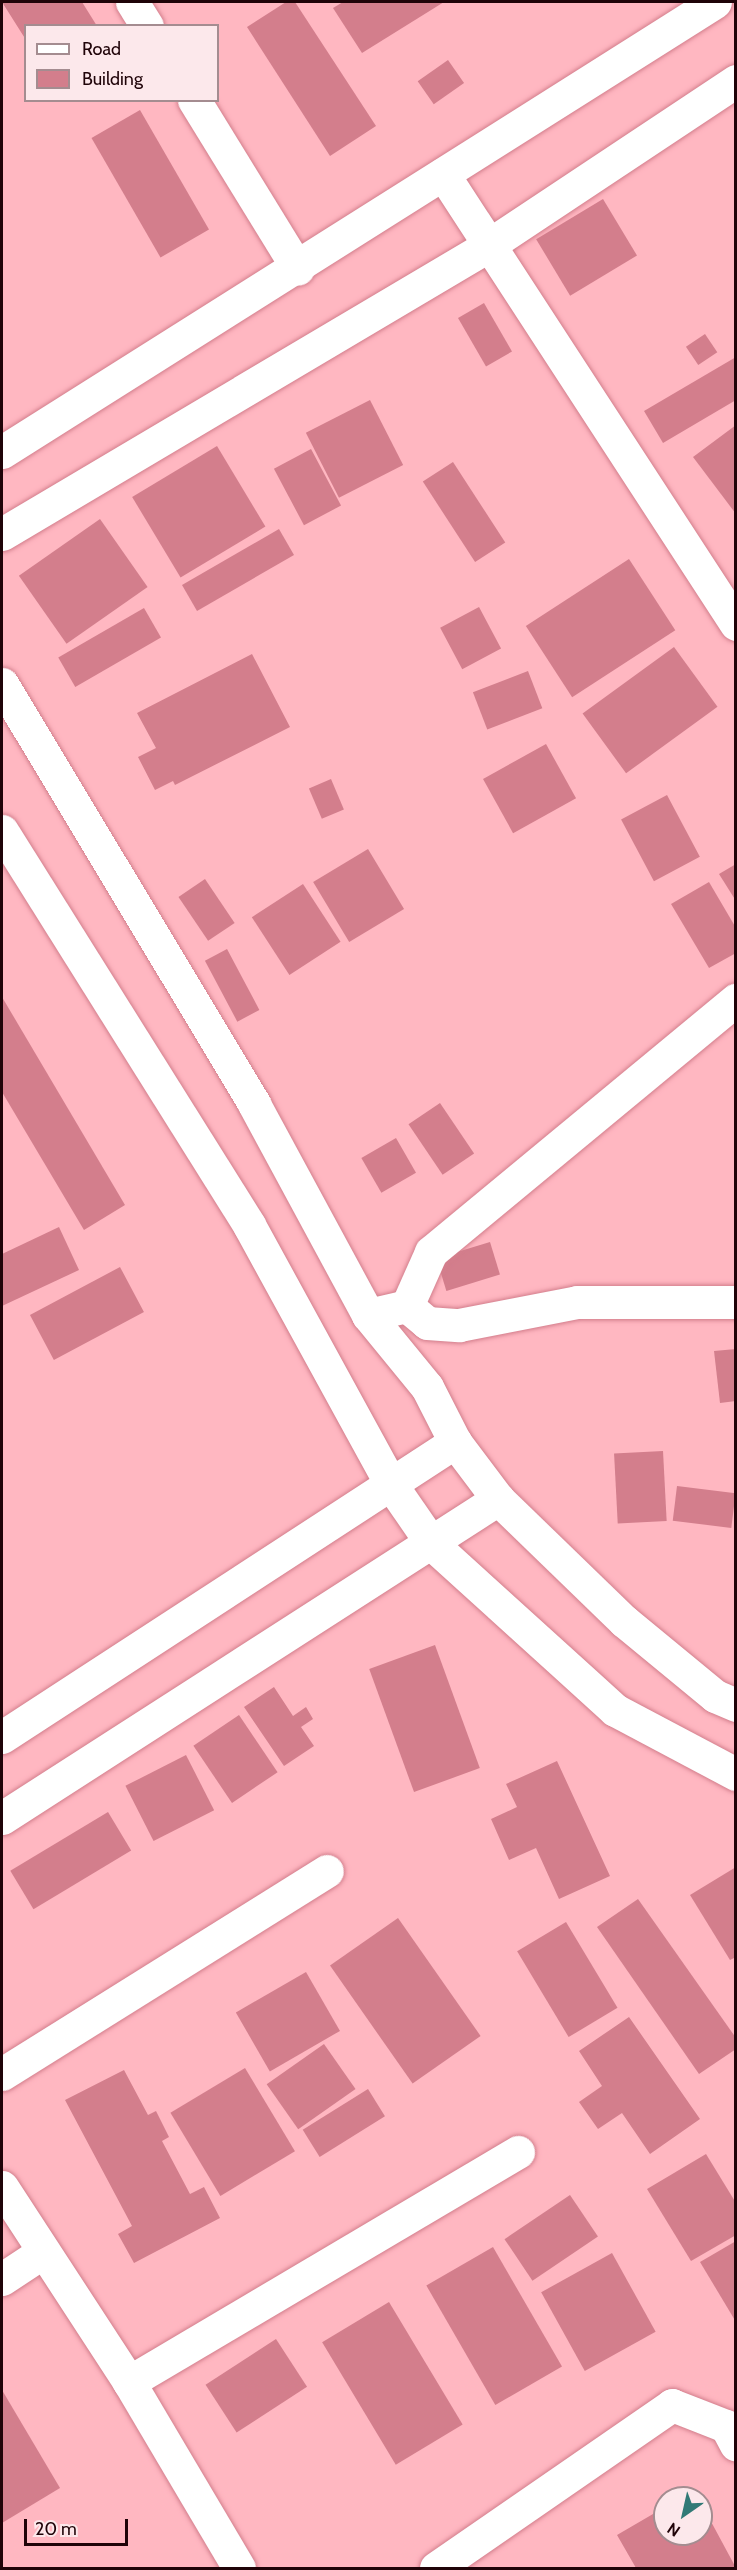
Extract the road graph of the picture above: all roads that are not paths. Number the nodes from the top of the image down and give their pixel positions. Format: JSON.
{"nodes":[{"id":1,"x":132,"y":2,"type":"edge"},
{"id":2,"x":715,"y":2,"type":"edge"},
{"id":3,"x":146,"y":24,"type":"edge"},
{"id":4,"x":735,"y":81,"type":"edge"},
{"id":5,"x":195,"y":102,"type":"edge"},
{"id":6,"x":443,"y":174,"type":"junction"},
{"id":7,"x":486,"y":247,"type":"junction"},
{"id":8,"x":298,"y":269,"type":"junction"},
{"id":9,"x":2,"y":452,"type":"edge"},
{"id":10,"x":2,"y":534,"type":"edge"},
{"id":11,"x":735,"y":624,"type":"edge"},
{"id":12,"x":2,"y":684,"type":"edge"},
{"id":13,"x":2,"y":831,"type":"edge"},
{"id":14,"x":735,"y":1000,"type":"edge"},
{"id":15,"x":735,"y":1302,"type":"edge"},
{"id":16,"x":407,"y":1306,"type":"junction"},
{"id":17,"x":368,"y":1315,"type":"junction"},
{"id":18,"x":455,"y":1442,"type":"junction"},
{"id":19,"x":392,"y":1486,"type":"junction"},
{"id":20,"x":498,"y":1500,"type":"junction"},
{"id":21,"x":432,"y":1544,"type":"junction"},
{"id":22,"x":735,"y":1705,"type":"edge"},
{"id":23,"x":2,"y":1737,"type":"edge"},
{"id":24,"x":735,"y":1774,"type":"edge"},
{"id":25,"x":2,"y":1818,"type":"edge"},
{"id":26,"x":327,"y":1871,"type":"dead end"},
{"id":27,"x":2,"y":2074,"type":"edge"},
{"id":28,"x":518,"y":2152,"type":"dead end"},
{"id":29,"x":2,"y":2187,"type":"edge"},
{"id":30,"x":43,"y":2252,"type":"junction"},
{"id":31,"x":2,"y":2279,"type":"edge"},
{"id":32,"x":129,"y":2382,"type":"junction"},
{"id":33,"x":735,"y":2445,"type":"edge"},
{"id":34,"x":239,"y":2568,"type":"edge"},
{"id":35,"x":435,"y":2568,"type":"edge"}],
"edges":[{"from":1,"to":3,"type":"street"},
{"from":2,"to":6,"type":"street"},
{"from":4,"to":7,"type":"street"},
{"from":5,"to":8,"type":"street"},
{"from":6,"to":7,"type":"street"},
{"from":6,"to":8,"type":"street"},
{"from":7,"to":10,"type":"street"},
{"from":7,"to":11,"type":"street"},
{"from":8,"to":9,"type":"street"},
{"from":12,"to":17,"type":"street"},
{"from":13,"to":19,"type":"street"},
{"from":14,"to":16,"type":"street"},
{"from":15,"to":16,"type":"street"},
{"from":16,"to":17,"type":"street"},
{"from":17,"to":18,"type":"street"},
{"from":18,"to":19,"type":"street"},
{"from":18,"to":20,"type":"street"},
{"from":19,"to":21,"type":"street"},
{"from":19,"to":23,"type":"street"},
{"from":20,"to":21,"type":"street"},
{"from":20,"to":22,"type":"street"},
{"from":21,"to":24,"type":"street"},
{"from":21,"to":25,"type":"street"},
{"from":26,"to":27,"type":"street"},
{"from":28,"to":32,"type":"street"},
{"from":29,"to":30,"type":"street"},
{"from":30,"to":31,"type":"street"},
{"from":30,"to":32,"type":"street"},
{"from":32,"to":34,"type":"street"},
{"from":33,"to":35,"type":"street"}]}
